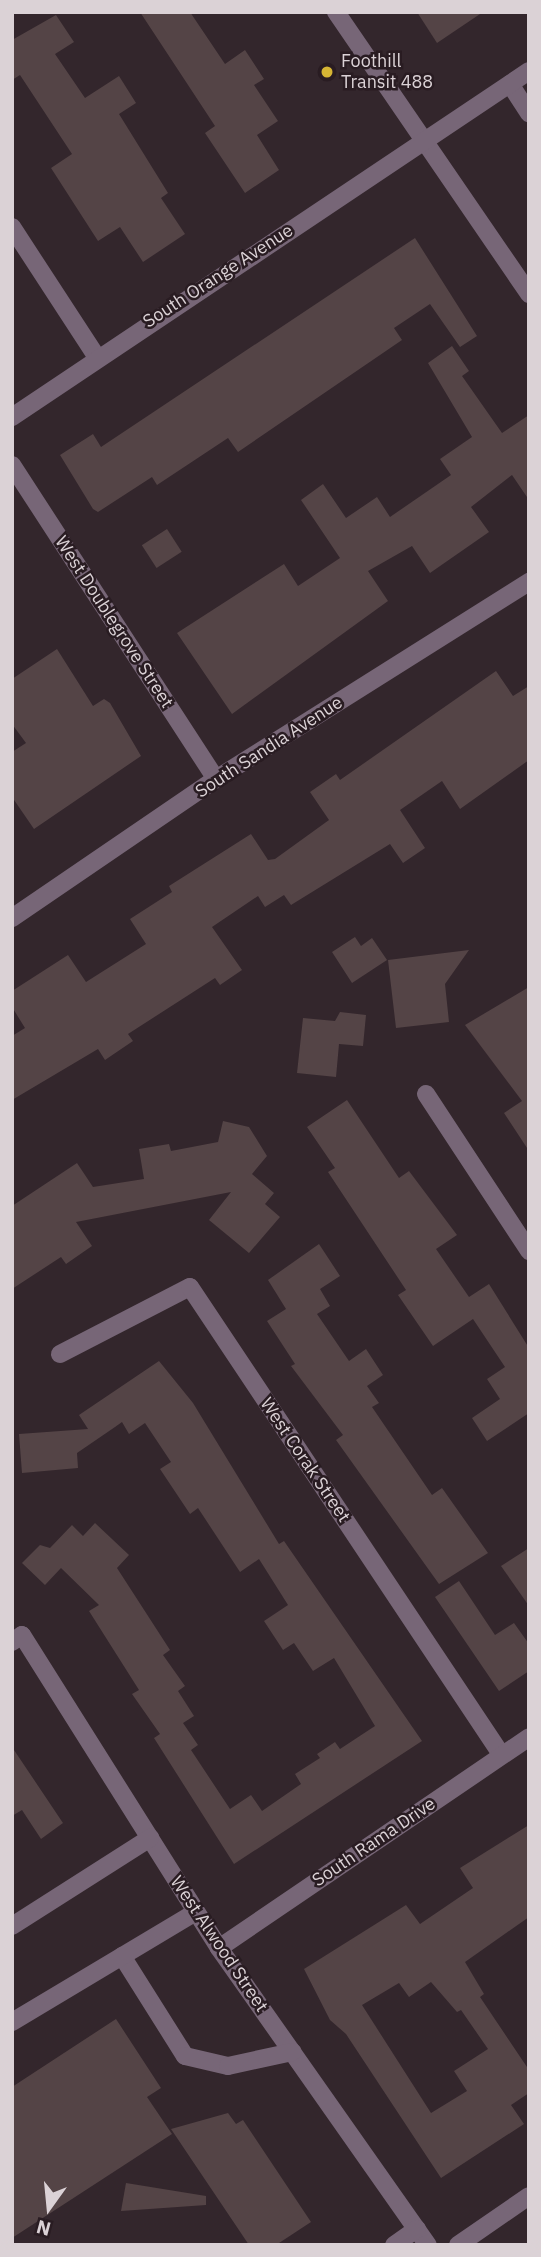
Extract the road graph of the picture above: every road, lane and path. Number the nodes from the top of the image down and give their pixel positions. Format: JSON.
{"nodes":[{"id":1,"x":336,"y":12,"type":"edge"},
{"id":2,"x":529,"y":71,"type":"edge"},
{"id":3,"x":510,"y":83,"type":"junction"},
{"id":4,"x":529,"y":113,"type":"edge"},
{"id":5,"x":426,"y":139,"type":"junction"},
{"id":6,"x":12,"y":227,"type":"edge"},
{"id":7,"x":529,"y":294,"type":"edge"},
{"id":8,"x":96,"y":356,"type":"junction"},
{"id":9,"x":12,"y":417,"type":"edge"},
{"id":10,"x":12,"y":465,"type":"edge"},
{"id":11,"x":529,"y":582,"type":"edge"},
{"id":12,"x":216,"y":779,"type":"junction"},
{"id":13,"x":12,"y":918,"type":"edge"},
{"id":14,"x":426,"y":1094,"type":"dead end"},
{"id":15,"x":529,"y":1251,"type":"edge"},
{"id":16,"x":60,"y":1354,"type":"dead end"},
{"id":17,"x":17,"y":1639,"type":"edge"},
{"id":18,"x":529,"y":1737,"type":"edge"},
{"id":19,"x":501,"y":1754,"type":"junction"},
{"id":20,"x":150,"y":1838,"type":"junction"},
{"id":21,"x":196,"y":1912,"type":"junction"},
{"id":22,"x":12,"y":1926,"type":"edge"},
{"id":23,"x":219,"y":1948,"type":"junction"},
{"id":24,"x":122,"y":1956,"type":"junction"},
{"id":25,"x":12,"y":2022,"type":"edge"},
{"id":26,"x":292,"y":2052,"type":"junction"},
{"id":27,"x":529,"y":2196,"type":"edge"},
{"id":28,"x":417,"y":2229,"type":"junction"},
{"id":29,"x":394,"y":2245,"type":"edge"},
{"id":30,"x":428,"y":2245,"type":"edge"},
{"id":31,"x":458,"y":2245,"type":"edge"}],
"edges":[{"from":1,"to":5,"type":"street"},
{"from":2,"to":3,"type":"street","name":"South Orange Avenue"},
{"from":3,"to":4,"type":"street"},
{"from":3,"to":5,"type":"street","name":"South Orange Avenue"},
{"from":5,"to":7,"type":"street"},
{"from":5,"to":8,"type":"street","name":"South Orange Avenue"},
{"from":6,"to":8,"type":"street"},
{"from":8,"to":9,"type":"street","name":"South Orange Avenue"},
{"from":10,"to":12,"type":"street","name":"West Doublegrove Street"},
{"from":11,"to":12,"type":"street","name":"South Sandia Avenue"},
{"from":12,"to":13,"type":"street","name":"South Sandia Avenue"},
{"from":14,"to":15,"type":"street"},
{"from":16,"to":19,"type":"street","name":"West Corak Street"},
{"from":17,"to":20,"type":"street","name":"West Alwood Street"},
{"from":18,"to":19,"type":"street","name":"South Rama Drive"},
{"from":19,"to":23,"type":"street","name":"South Rama Drive"},
{"from":20,"to":21,"type":"street","name":"West Alwood Street"},
{"from":20,"to":22,"type":"street"},
{"from":21,"to":23,"type":"street","name":"West Alwood Street"},
{"from":21,"to":24,"type":"street"},
{"from":23,"to":26,"type":"street","name":"West Alwood Street"},
{"from":24,"to":25,"type":"street"},
{"from":24,"to":26,"type":"street"},
{"from":26,"to":28,"type":"street","name":"West Alwood Street"},
{"from":27,"to":31,"type":"street"},
{"from":28,"to":29,"type":"street"},
{"from":28,"to":30,"type":"street","name":"West Alwood Street"}]}
